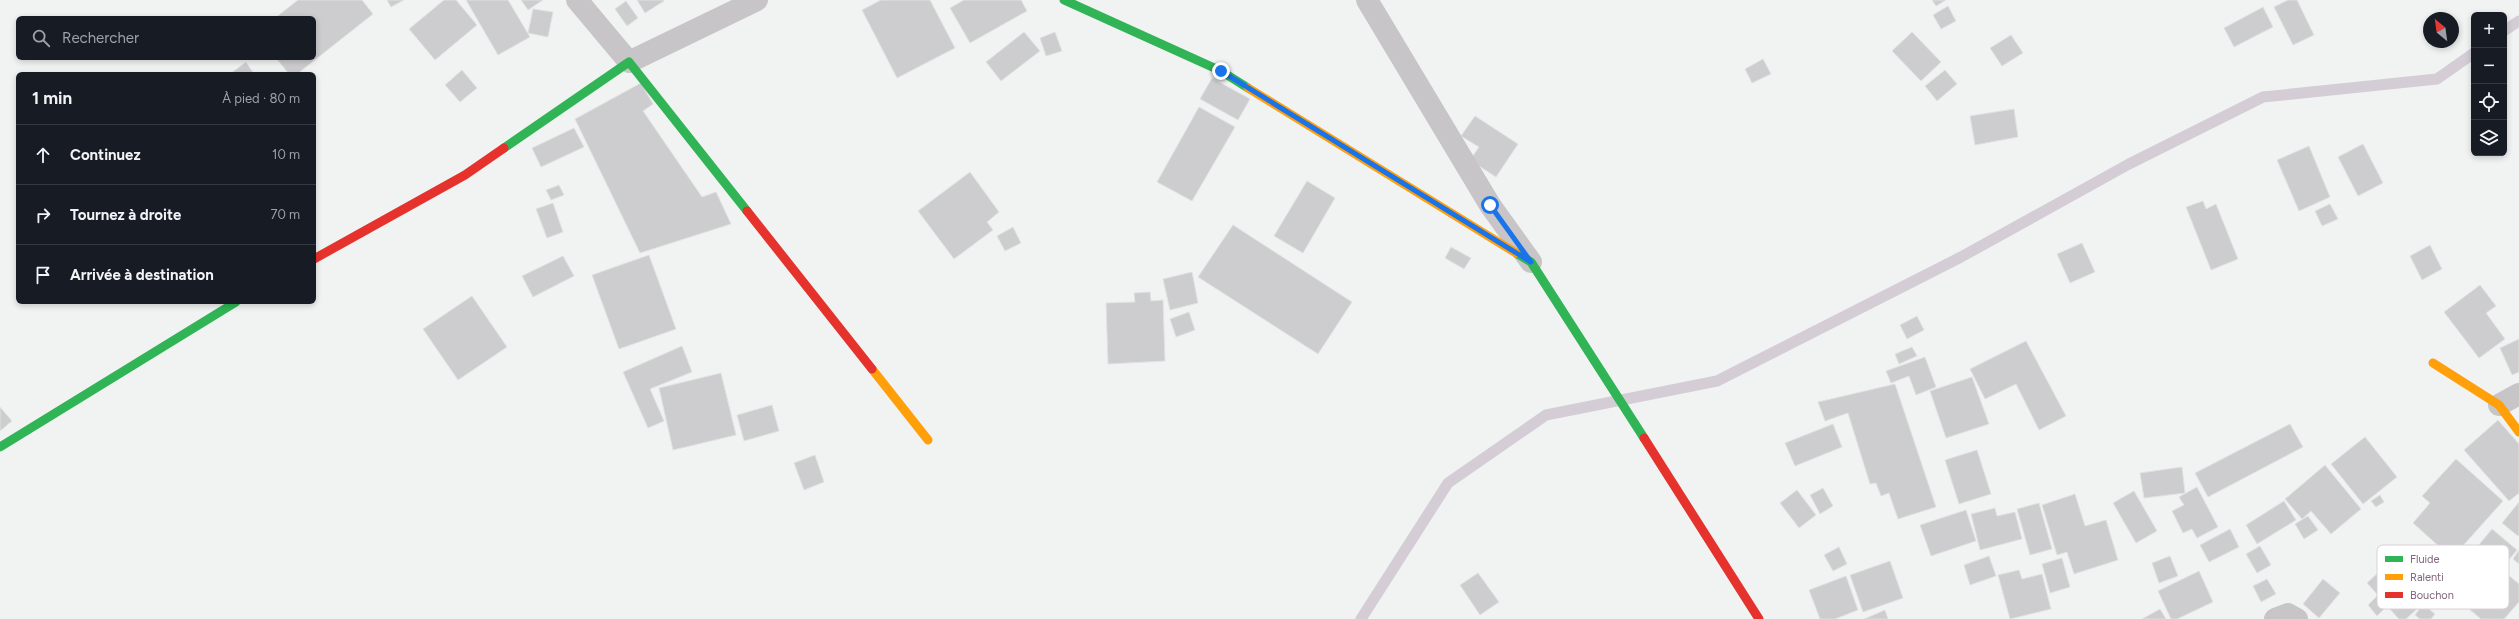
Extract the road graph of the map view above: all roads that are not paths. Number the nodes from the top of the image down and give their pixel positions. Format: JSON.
{"nodes":[{"id":1,"x":577,"y":0,"type":"edge"},
{"id":2,"x":757,"y":0,"type":"edge"},
{"id":3,"x":1064,"y":0,"type":"edge"},
{"id":4,"x":1367,"y":0,"type":"edge"},
{"id":5,"x":628,"y":62,"type":"junction"},
{"id":6,"x":316,"y":258,"type":"edge"},
{"id":7,"x":1531,"y":262,"type":"junction"},
{"id":8,"x":233,"y":304,"type":"edge"},
{"id":9,"x":2433,"y":363,"type":"dead end"},
{"id":10,"x":2519,"y":394,"type":"edge"},
{"id":11,"x":2499,"y":405,"type":"junction"},
{"id":12,"x":2519,"y":432,"type":"edge"},
{"id":13,"x":928,"y":440,"type":"dead end"},
{"id":14,"x":0,"y":447,"type":"edge"},
{"id":15,"x":1759,"y":619,"type":"edge"},
{"id":16,"x":2275,"y":619,"type":"edge"},
{"id":17,"x":2296,"y":619,"type":"edge"}],
"edges":[{"from":1,"to":5,"type":"street"},
{"from":2,"to":5,"type":"street"},
{"from":3,"to":7,"type":"street"},
{"from":4,"to":7,"type":"street"},
{"from":5,"to":6,"type":"street"},
{"from":5,"to":13,"type":"street"},
{"from":7,"to":15,"type":"street"},
{"from":8,"to":14,"type":"street"},
{"from":9,"to":11,"type":"street"},
{"from":10,"to":11,"type":"street"},
{"from":11,"to":12,"type":"street"},
{"from":16,"to":17,"type":"street"}]}
